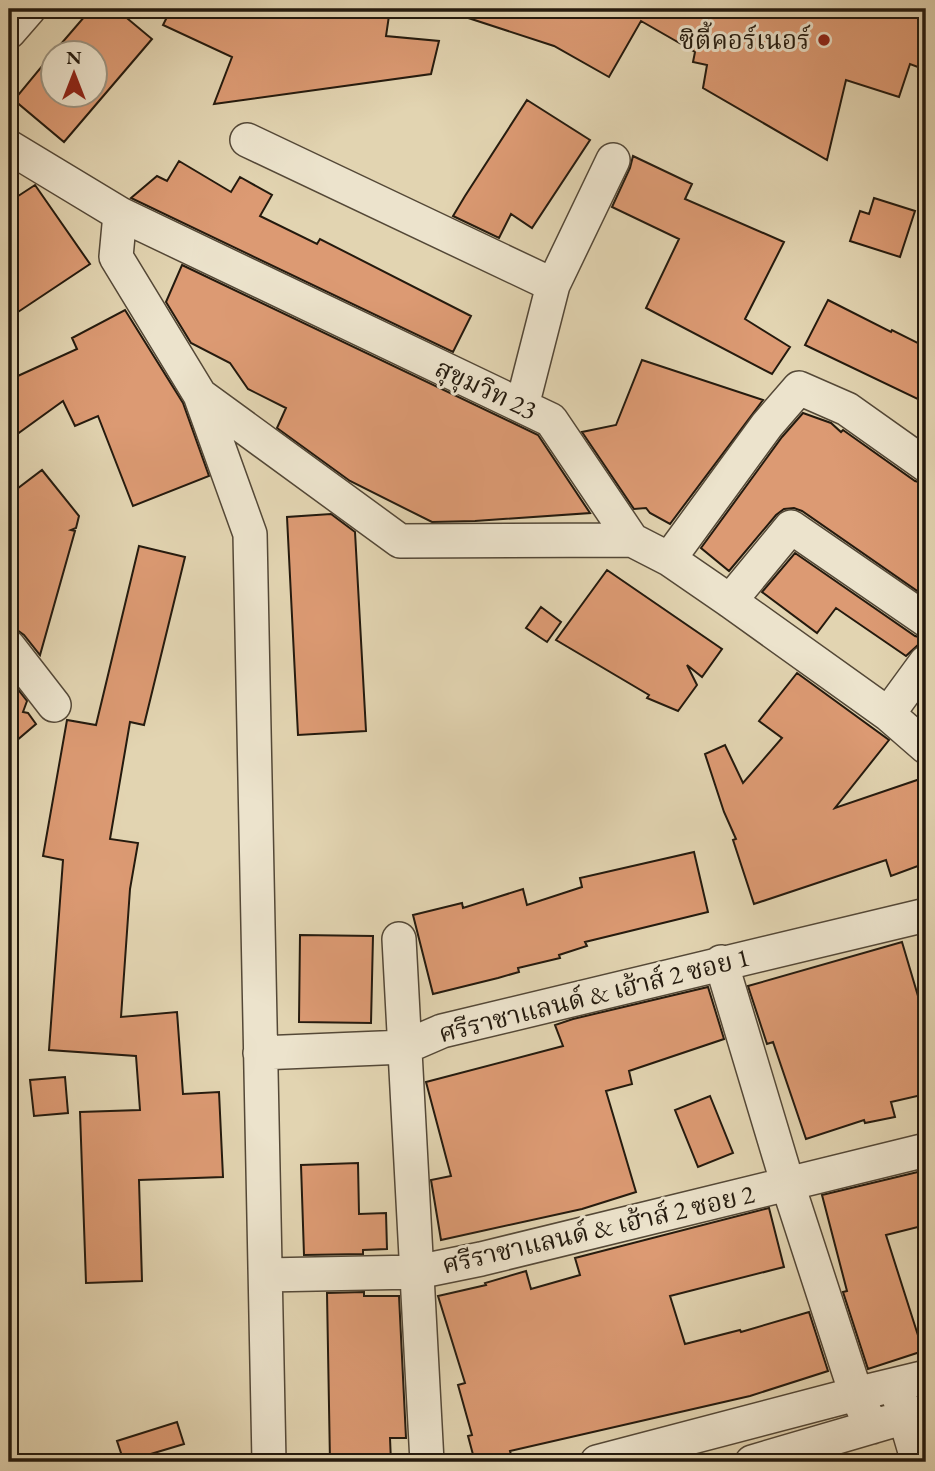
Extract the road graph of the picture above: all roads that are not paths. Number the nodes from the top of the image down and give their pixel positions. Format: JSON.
{"nodes":[{"id":1,"x":29,"y":9,"type":"edge"},
{"id":2,"x":9,"y":33,"type":"edge"},
{"id":3,"x":247,"y":140,"type":"dead end"},
{"id":4,"x":9,"y":147,"type":"edge"},
{"id":5,"x":613,"y":160,"type":"dead end"},
{"id":6,"x":120,"y":214,"type":"junction"},
{"id":7,"x":553,"y":285,"type":"junction"},
{"id":8,"x":200,"y":395,"type":"junction"},
{"id":9,"x":522,"y":406,"type":"junction"},
{"id":10,"x":926,"y":465,"type":"edge"},
{"id":11,"x":632,"y":540,"type":"junction"},
{"id":12,"x":669,"y":559,"type":"junction"},
{"id":13,"x":730,"y":601,"type":"junction"},
{"id":14,"x":926,"y":621,"type":"edge"},
{"id":15,"x":9,"y":647,"type":"edge"},
{"id":16,"x":926,"y":662,"type":"edge"},
{"id":17,"x":54,"y":705,"type":"dead end"},
{"id":18,"x":888,"y":713,"type":"junction"},
{"id":19,"x":926,"y":747,"type":"edge"},
{"id":20,"x":926,"y":915,"type":"edge"},
{"id":21,"x":399,"y":939,"type":"dead end"},
{"id":22,"x":721,"y":962,"type":"junction"},
{"id":23,"x":405,"y":1046,"type":"junction"},
{"id":24,"x":260,"y":1053,"type":"junction"},
{"id":25,"x":926,"y":1150,"type":"edge"},
{"id":26,"x":788,"y":1185,"type":"junction"},
{"id":27,"x":417,"y":1272,"type":"junction"},
{"id":28,"x":266,"y":1275,"type":"junction"},
{"id":29,"x":911,"y":1381,"type":"edge"},
{"id":30,"x":856,"y":1394,"type":"junction"},
{"id":31,"x":915,"y":1414,"type":"edge"},
{"id":32,"x":872,"y":1427,"type":"junction"},
{"id":33,"x":269,"y":1462,"type":"edge"},
{"id":34,"x":427,"y":1462,"type":"edge"},
{"id":35,"x":597,"y":1462,"type":"edge"},
{"id":36,"x":752,"y":1462,"type":"edge"},
{"id":37,"x":918,"y":1462,"type":"edge"}],
"edges":[{"from":1,"to":2,"type":"street"},
{"from":3,"to":7,"type":"street"},
{"from":4,"to":6,"type":"street","name":"สุขุมวิท 23"},
{"from":5,"to":7,"type":"street"},
{"from":6,"to":8,"type":"street"},
{"from":6,"to":9,"type":"street","name":"สุขุมวิท 23"},
{"from":7,"to":9,"type":"street"},
{"from":8,"to":11,"type":"street"},
{"from":8,"to":24,"type":"street"},
{"from":9,"to":11,"type":"street","name":"สุขุมวิท 23"},
{"from":10,"to":12,"type":"street"},
{"from":11,"to":12,"type":"street","name":"สุขุมวิท 23"},
{"from":12,"to":13,"type":"street","name":"สุขุมวิท 23"},
{"from":13,"to":14,"type":"street"},
{"from":13,"to":18,"type":"street","name":"สุขุมวิท 23"},
{"from":15,"to":17,"type":"street"},
{"from":16,"to":18,"type":"street"},
{"from":18,"to":19,"type":"street","name":"สุขุมวิท 23"},
{"from":20,"to":22,"type":"street","name":"ศรีราชาแลนด์ & เฮ้าส์ 2 ซอย 1"},
{"from":21,"to":23,"type":"street"},
{"from":22,"to":23,"type":"street","name":"ศรีราชาแลนด์ & เฮ้าส์ 2 ซอย 1"},
{"from":22,"to":26,"type":"street"},
{"from":23,"to":24,"type":"street","name":"ศรีราชาแลนด์ & เฮ้าส์ 2 ซอย 1"},
{"from":23,"to":27,"type":"street"},
{"from":24,"to":28,"type":"street"},
{"from":25,"to":26,"type":"street","name":"ศรีราชาแลนด์ & เฮ้าส์ 2 ซอย 2"},
{"from":26,"to":27,"type":"street","name":"ศรีราชาแลนด์ & เฮ้าส์ 2 ซอย 2"},
{"from":26,"to":30,"type":"street"},
{"from":27,"to":28,"type":"street","name":"ศรีราชาแลนด์ & เฮ้าส์ 2 ซอย 2"},
{"from":27,"to":34,"type":"street"},
{"from":28,"to":33,"type":"street"},
{"from":29,"to":30,"type":"street"},
{"from":29,"to":31,"type":"street"},
{"from":30,"to":32,"type":"street"},
{"from":30,"to":35,"type":"street"},
{"from":31,"to":32,"type":"street"},
{"from":31,"to":37,"type":"street"},
{"from":32,"to":36,"type":"street"}]}
